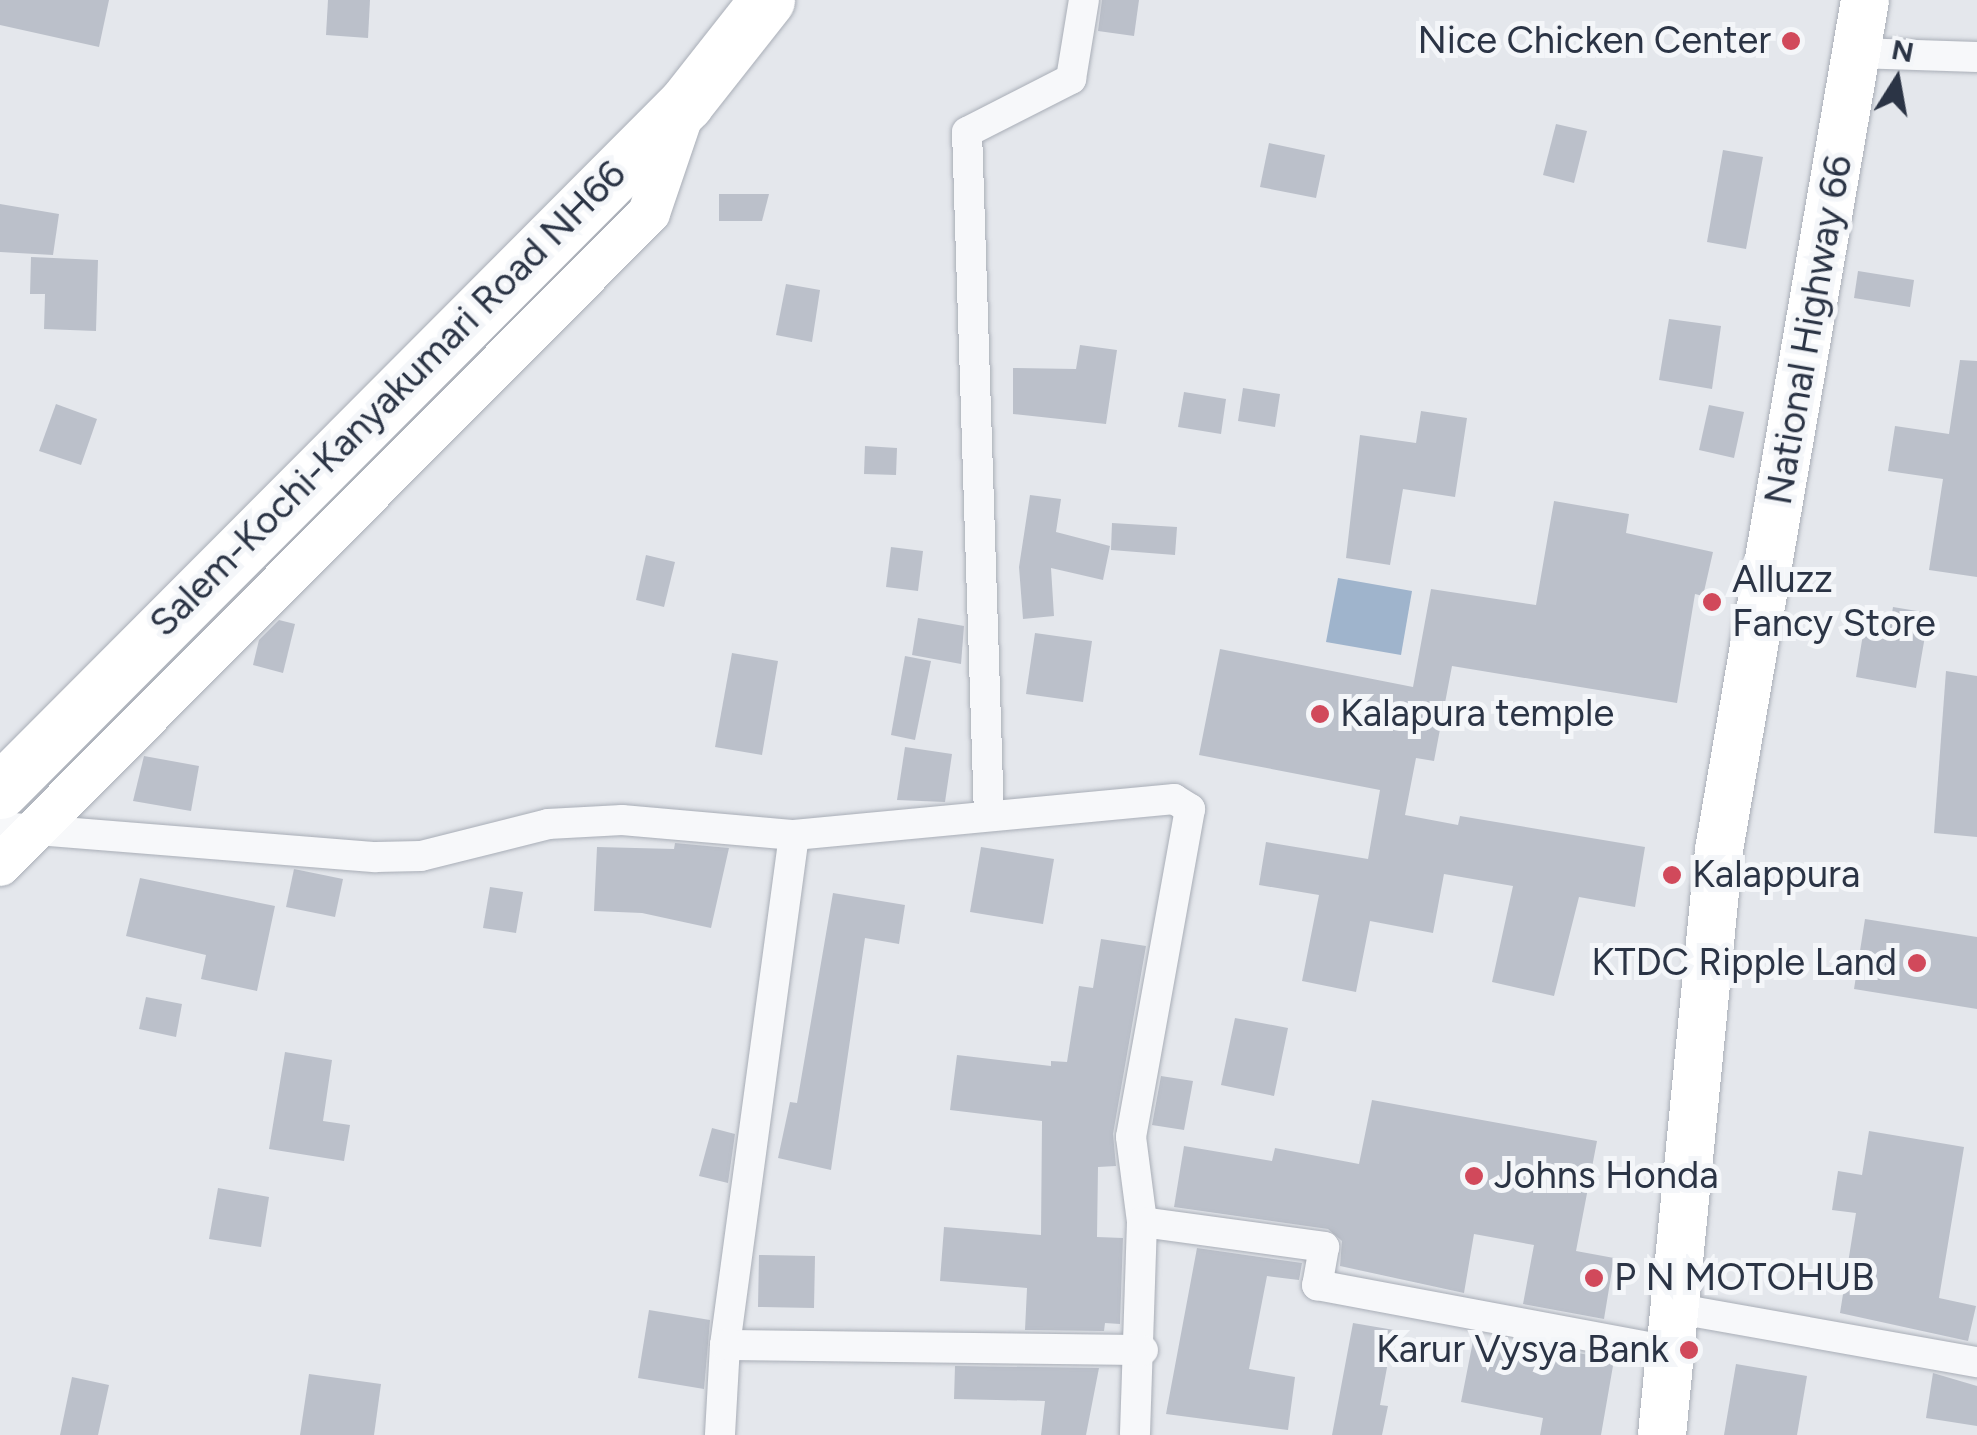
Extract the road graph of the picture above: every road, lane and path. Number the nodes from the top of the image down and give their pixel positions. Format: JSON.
{"nodes":[{"id":1,"x":766,"y":0,"type":"edge"},
{"id":2,"x":1084,"y":0,"type":"edge"},
{"id":3,"x":1865,"y":0,"type":"edge"},
{"id":4,"x":1856,"y":53,"type":"junction"},
{"id":5,"x":1977,"y":57,"type":"edge"},
{"id":6,"x":12,"y":816,"type":"edge"},
{"id":7,"x":989,"y":816,"type":"junction"},
{"id":8,"x":794,"y":834,"type":"junction"},
{"id":9,"x":0,"y":866,"type":"edge"},
{"id":10,"x":1142,"y":1222,"type":"junction"},
{"id":11,"x":1672,"y":1329,"type":"junction"},
{"id":12,"x":725,"y":1345,"type":"junction"},
{"id":13,"x":1143,"y":1350,"type":"junction"},
{"id":14,"x":1977,"y":1362,"type":"edge"},
{"id":15,"x":720,"y":1435,"type":"edge"},
{"id":16,"x":1135,"y":1435,"type":"edge"},
{"id":17,"x":1662,"y":1435,"type":"edge"}],
"edges":[{"from":1,"to":6,"type":"highway","name":"Salem-Kochi-Kanyakumari Road NH66"},
{"from":2,"to":7,"type":"street"},
{"from":3,"to":4,"type":"main road","name":"National Highway 66"},
{"from":4,"to":5,"type":"street"},
{"from":4,"to":11,"type":"main road","name":"National Highway 66"},
{"from":6,"to":8,"type":"street"},
{"from":6,"to":9,"type":"street"},
{"from":7,"to":8,"type":"street"},
{"from":7,"to":10,"type":"street"},
{"from":8,"to":12,"type":"street"},
{"from":10,"to":11,"type":"street"},
{"from":10,"to":13,"type":"street"},
{"from":11,"to":14,"type":"street"},
{"from":11,"to":17,"type":"main road","name":"National Highway 66"},
{"from":12,"to":13,"type":"street"},
{"from":12,"to":15,"type":"street"},
{"from":13,"to":16,"type":"street"}]}
